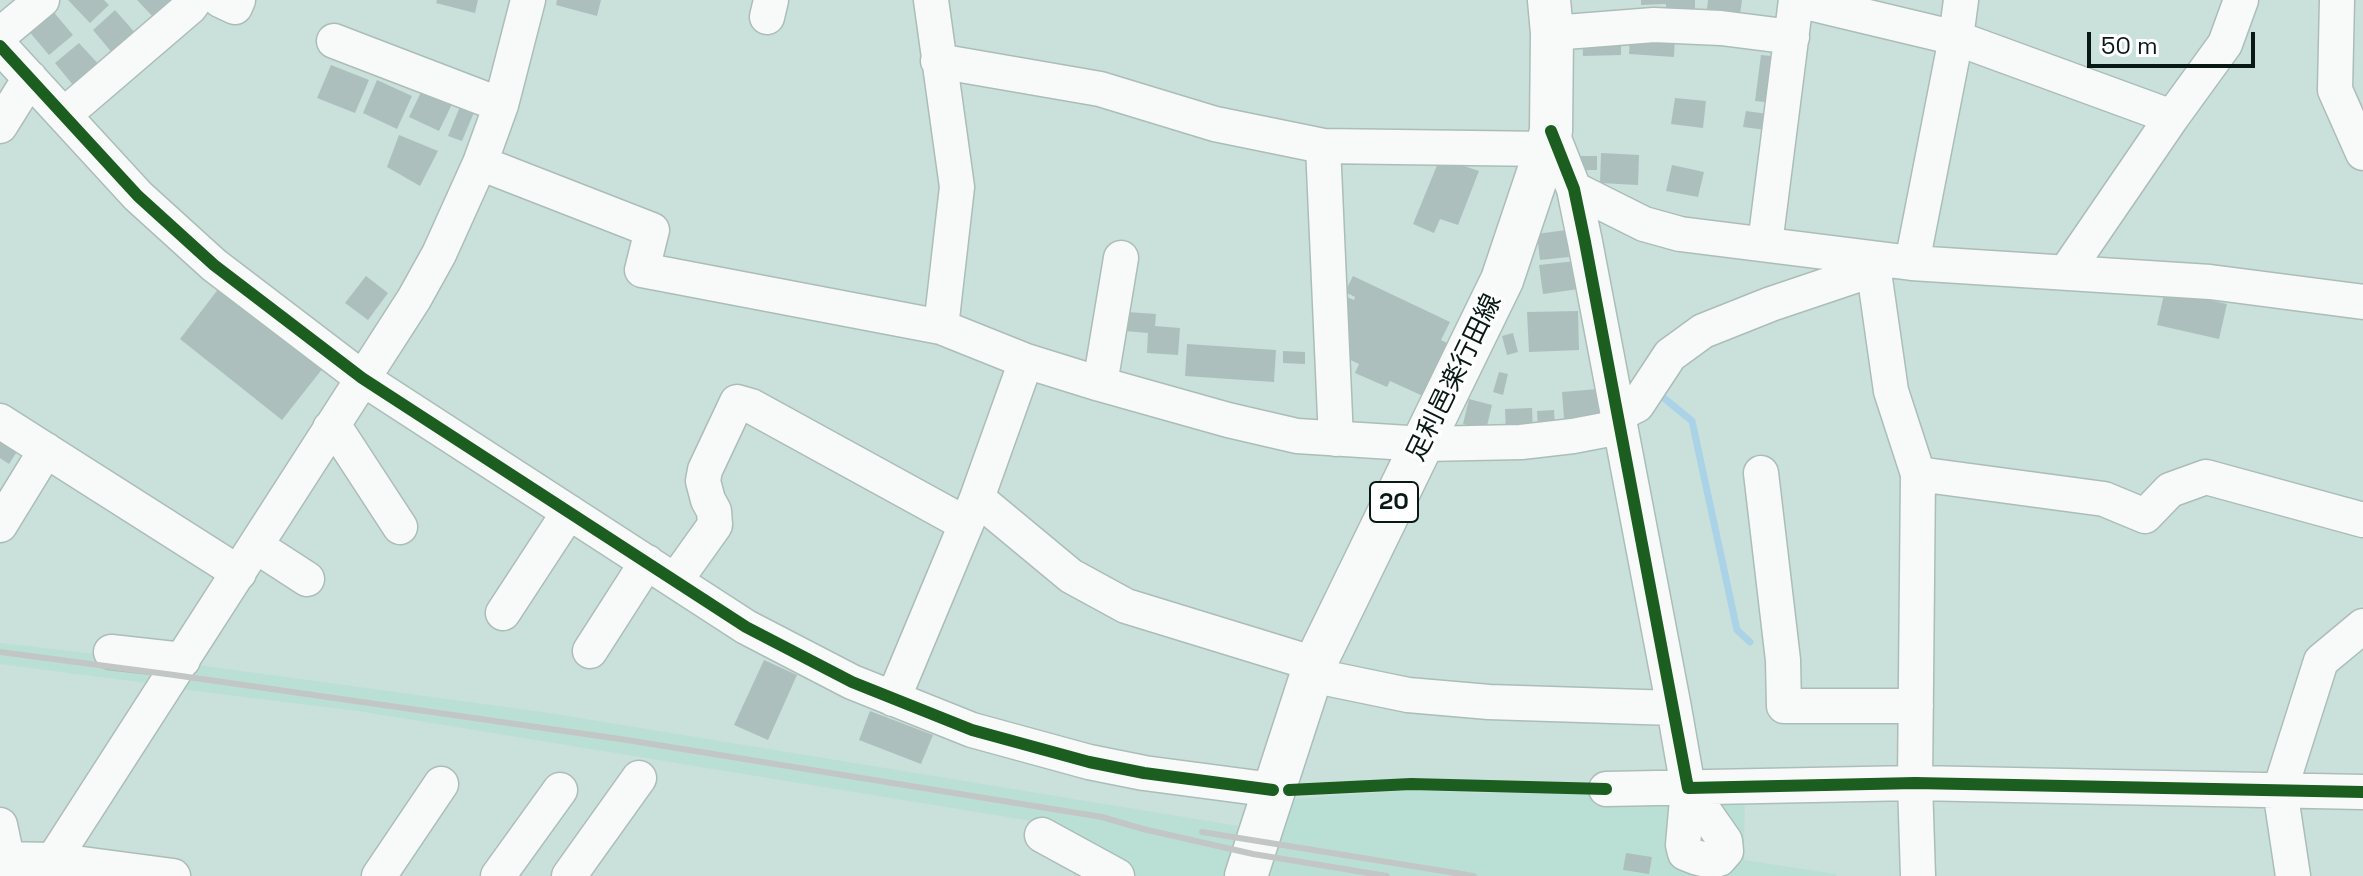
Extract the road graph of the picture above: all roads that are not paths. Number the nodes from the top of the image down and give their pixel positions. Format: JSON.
{"nodes":[{"id":1,"x":42,"y":0,"type":"edge"},
{"id":2,"x":195,"y":0,"type":"edge"},
{"id":3,"x":220,"y":0,"type":"edge"},
{"id":4,"x":238,"y":0,"type":"edge"},
{"id":5,"x":528,"y":0,"type":"edge"},
{"id":6,"x":931,"y":0,"type":"edge"},
{"id":7,"x":1797,"y":0,"type":"edge"},
{"id":8,"x":1961,"y":0,"type":"edge"},
{"id":9,"x":2241,"y":0,"type":"edge"},
{"id":10,"x":2337,"y":0,"type":"edge"},
{"id":11,"x":1550,"y":16,"type":"edge"},
{"id":12,"x":0,"y":35,"type":"edge"},
{"id":13,"x":1792,"y":37,"type":"junction"},
{"id":14,"x":1956,"y":38,"type":"junction"},
{"id":15,"x":334,"y":41,"type":"dead end"},
{"id":16,"x":0,"y":46,"type":"edge"},
{"id":17,"x":938,"y":61,"type":"junction"},
{"id":18,"x":30,"y":78,"type":"junction"},
{"id":19,"x":501,"y":105,"type":"junction"},
{"id":20,"x":64,"y":115,"type":"junction"},
{"id":21,"x":2172,"y":117,"type":"junction"},
{"id":22,"x":0,"y":126,"type":"edge"},
{"id":23,"x":1548,"y":140,"type":"junction"},
{"id":24,"x":1323,"y":146,"type":"junction"},
{"id":25,"x":2363,"y":153,"type":"edge"},
{"id":26,"x":480,"y":163,"type":"junction"},
{"id":27,"x":1574,"y":189,"type":"junction"},
{"id":28,"x":1765,"y":244,"type":"junction"},
{"id":29,"x":1121,"y":258,"type":"dead end"},
{"id":30,"x":1912,"y":263,"type":"junction"},
{"id":31,"x":1874,"y":264,"type":"junction"},
{"id":32,"x":2066,"y":272,"type":"junction"},
{"id":33,"x":2363,"y":302,"type":"edge"},
{"id":34,"x":941,"y":327,"type":"junction"},
{"id":35,"x":1026,"y":361,"type":"junction"},
{"id":36,"x":362,"y":378,"type":"junction"},
{"id":37,"x":1100,"y":384,"type":"junction"},
{"id":38,"x":0,"y":421,"type":"edge"},
{"id":39,"x":1618,"y":421,"type":"junction"},
{"id":40,"x":330,"y":428,"type":"junction"},
{"id":41,"x":1336,"y":439,"type":"junction"},
{"id":42,"x":1424,"y":444,"type":"junction"},
{"id":43,"x":46,"y":450,"type":"junction"},
{"id":44,"x":1761,"y":473,"type":"dead end"},
{"id":45,"x":1918,"y":474,"type":"junction"},
{"id":46,"x":972,"y":511,"type":"junction"},
{"id":47,"x":569,"y":512,"type":"junction"},
{"id":48,"x":2363,"y":520,"type":"edge"},
{"id":49,"x":0,"y":525,"type":"edge"},
{"id":50,"x":400,"y":527,"type":"dead end"},
{"id":51,"x":248,"y":560,"type":"junction"},
{"id":52,"x":647,"y":562,"type":"junction"},
{"id":53,"x":307,"y":579,"type":"dead end"},
{"id":54,"x":675,"y":581,"type":"junction"},
{"id":55,"x":503,"y":613,"type":"dead end"},
{"id":56,"x":2363,"y":626,"type":"edge"},
{"id":57,"x":590,"y":651,"type":"dead end"},
{"id":58,"x":111,"y":652,"type":"dead end"},
{"id":59,"x":183,"y":660,"type":"junction"},
{"id":60,"x":1313,"y":670,"type":"junction"},
{"id":61,"x":893,"y":699,"type":"junction"},
{"id":62,"x":1916,"y":706,"type":"junction"},
{"id":63,"x":1674,"y":708,"type":"junction"},
{"id":64,"x":639,"y":778,"type":"dead end"},
{"id":65,"x":1915,"y":783,"type":"junction"},
{"id":66,"x":441,"y":784,"type":"dead end"},
{"id":67,"x":1688,"y":788,"type":"junction"},
{"id":68,"x":1606,"y":789,"type":"dead end"},
{"id":69,"x":560,"y":790,"type":"dead end"},
{"id":70,"x":1273,"y":790,"type":"junction"},
{"id":71,"x":2280,"y":790,"type":"junction"},
{"id":72,"x":2363,"y":792,"type":"edge"},
{"id":73,"x":0,"y":825,"type":"edge"},
{"id":74,"x":1042,"y":835,"type":"dead end"},
{"id":75,"x":4,"y":859,"type":"edge"},
{"id":76,"x":48,"y":868,"type":"edge"},
{"id":77,"x":134,"y":873,"type":"edge"},
{"id":78,"x":173,"y":876,"type":"edge"},
{"id":79,"x":379,"y":876,"type":"edge"},
{"id":80,"x":498,"y":876,"type":"edge"},
{"id":81,"x":569,"y":876,"type":"edge"},
{"id":82,"x":1117,"y":876,"type":"edge"},
{"id":83,"x":1246,"y":876,"type":"edge"},
{"id":84,"x":1918,"y":876,"type":"edge"},
{"id":85,"x":2293,"y":876,"type":"edge"}],
"edges":[{"from":1,"to":12,"type":"street"},
{"from":2,"to":20,"type":"street"},
{"from":3,"to":4,"type":"street"},
{"from":5,"to":19,"type":"street"},
{"from":6,"to":17,"type":"street"},
{"from":7,"to":13,"type":"street"},
{"from":7,"to":14,"type":"street"},
{"from":8,"to":14,"type":"street"},
{"from":9,"to":21,"type":"street"},
{"from":10,"to":25,"type":"street"},
{"from":11,"to":13,"type":"street"},
{"from":11,"to":23,"type":"main road","name":"足利邑楽行田線","number":"20"},
{"from":13,"to":28,"type":"street"},
{"from":14,"to":21,"type":"street"},
{"from":14,"to":30,"type":"street"},
{"from":15,"to":19,"type":"street"},
{"from":16,"to":18,"type":"street"},
{"from":17,"to":24,"type":"street"},
{"from":17,"to":34,"type":"street"},
{"from":18,"to":20,"type":"street"},
{"from":18,"to":22,"type":"street"},
{"from":19,"to":26,"type":"street"},
{"from":20,"to":36,"type":"street"},
{"from":21,"to":32,"type":"street"},
{"from":23,"to":24,"type":"street"},
{"from":23,"to":27,"type":"street"},
{"from":23,"to":42,"type":"main road","name":"足利邑楽行田線","number":"20"},
{"from":24,"to":41,"type":"street"},
{"from":26,"to":34,"type":"street"},
{"from":26,"to":36,"type":"street"},
{"from":27,"to":28,"type":"street"},
{"from":27,"to":39,"type":"street"},
{"from":28,"to":31,"type":"street"},
{"from":29,"to":37,"type":"street"},
{"from":30,"to":31,"type":"street"},
{"from":30,"to":32,"type":"street"},
{"from":31,"to":39,"type":"street"},
{"from":31,"to":45,"type":"street"},
{"from":32,"to":33,"type":"street"},
{"from":34,"to":35,"type":"street"},
{"from":35,"to":37,"type":"street"},
{"from":35,"to":46,"type":"street"},
{"from":36,"to":40,"type":"street"},
{"from":36,"to":47,"type":"street"},
{"from":37,"to":41,"type":"street"},
{"from":38,"to":43,"type":"street"},
{"from":39,"to":42,"type":"street"},
{"from":39,"to":63,"type":"street"},
{"from":40,"to":50,"type":"street"},
{"from":40,"to":51,"type":"street"},
{"from":41,"to":42,"type":"street"},
{"from":42,"to":60,"type":"main road","name":"足利邑楽行田線","number":"20"},
{"from":43,"to":49,"type":"street"},
{"from":43,"to":51,"type":"street"},
{"from":44,"to":62,"type":"street"},
{"from":45,"to":48,"type":"street"},
{"from":45,"to":62,"type":"street"},
{"from":46,"to":54,"type":"street"},
{"from":46,"to":60,"type":"street"},
{"from":46,"to":61,"type":"street"},
{"from":47,"to":52,"type":"street"},
{"from":47,"to":55,"type":"street"},
{"from":51,"to":53,"type":"street"},
{"from":51,"to":59,"type":"street"},
{"from":52,"to":54,"type":"street"},
{"from":52,"to":57,"type":"street"},
{"from":54,"to":61,"type":"street"},
{"from":56,"to":71,"type":"street"},
{"from":58,"to":59,"type":"street"},
{"from":59,"to":76,"type":"street"},
{"from":60,"to":63,"type":"street"},
{"from":60,"to":70,"type":"main road","name":"足利邑楽行田線","number":"20"},
{"from":61,"to":70,"type":"street"},
{"from":62,"to":65,"type":"street"},
{"from":63,"to":67,"type":"street"},
{"from":64,"to":81,"type":"street"},
{"from":65,"to":67,"type":"street"},
{"from":65,"to":71,"type":"street"},
{"from":65,"to":84,"type":"street"},
{"from":66,"to":79,"type":"street"},
{"from":67,"to":68,"type":"street"},
{"from":69,"to":80,"type":"street"},
{"from":70,"to":83,"type":"main road","name":"足利邑楽行田線","number":"20"},
{"from":71,"to":72,"type":"street"},
{"from":71,"to":85,"type":"street"},
{"from":73,"to":75,"type":"street"},
{"from":74,"to":82,"type":"street"},
{"from":75,"to":76,"type":"street"},
{"from":76,"to":77,"type":"street"},
{"from":77,"to":78,"type":"street"}]}
